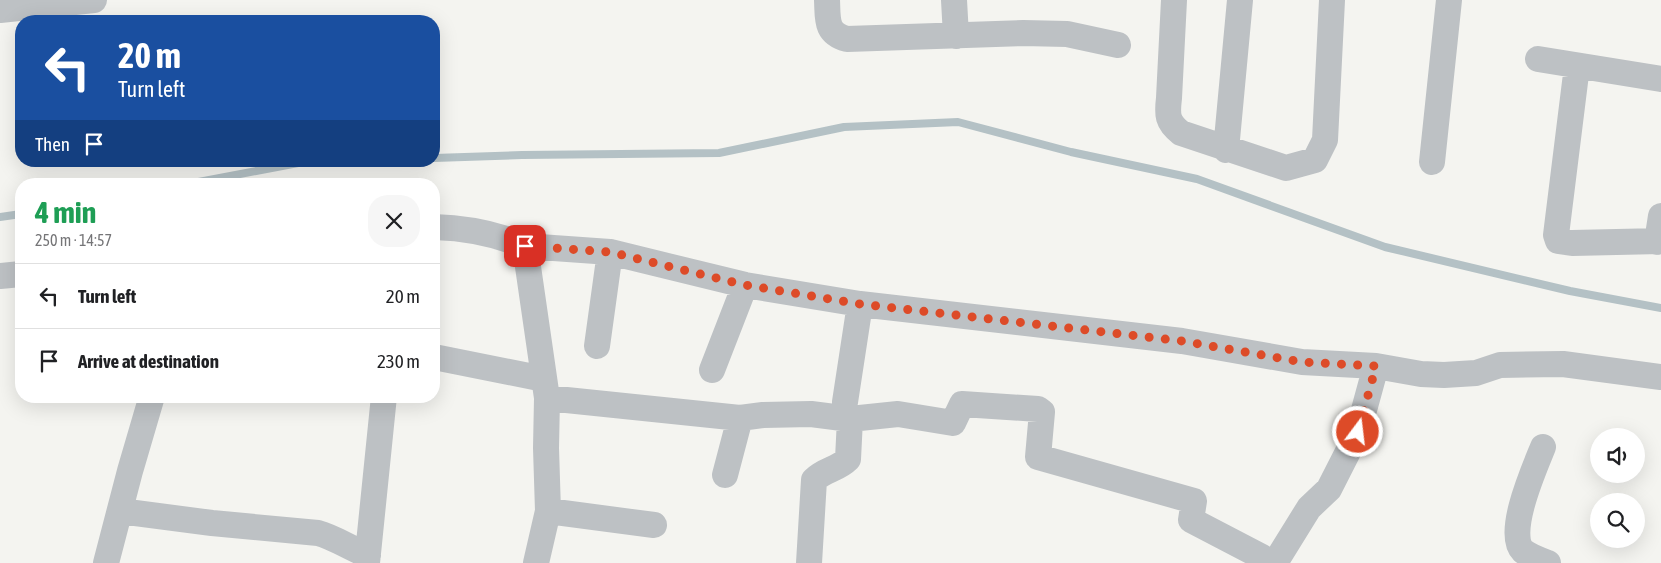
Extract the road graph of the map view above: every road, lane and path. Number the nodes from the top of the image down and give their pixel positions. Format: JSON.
{"nodes":[{"id":1,"x":94,"y":0,"type":"edge"},
{"id":2,"x":827,"y":0,"type":"edge"},
{"id":3,"x":954,"y":0,"type":"edge"},
{"id":4,"x":1174,"y":0,"type":"edge"},
{"id":5,"x":1240,"y":0,"type":"edge"},
{"id":6,"x":1332,"y":0,"type":"edge"},
{"id":7,"x":1449,"y":0,"type":"edge"},
{"id":8,"x":0,"y":10,"type":"edge"},
{"id":9,"x":956,"y":36,"type":"junction"},
{"id":10,"x":1118,"y":45,"type":"dead end"},
{"id":11,"x":1538,"y":59,"type":"dead end"},
{"id":12,"x":1577,"y":66,"type":"junction"},
{"id":13,"x":1661,"y":79,"type":"edge"},
{"id":14,"x":1226,"y":150,"type":"junction"},
{"id":15,"x":1432,"y":162,"type":"dead end"},
{"id":16,"x":1661,"y":216,"type":"edge"},
{"id":17,"x":440,"y":227,"type":"edge"},
{"id":18,"x":1659,"y":241,"type":"edge"},
{"id":19,"x":525,"y":246,"type":"junction"},
{"id":20,"x":610,"y":252,"type":"junction"},
{"id":21,"x":15,"y":275,"type":"edge"},
{"id":22,"x":0,"y":276,"type":"edge"},
{"id":23,"x":745,"y":285,"type":"junction"},
{"id":24,"x":860,"y":304,"type":"junction"},
{"id":25,"x":597,"y":346,"type":"dead end"},
{"id":26,"x":440,"y":359,"type":"edge"},
{"id":27,"x":1376,"y":366,"type":"junction"},
{"id":28,"x":712,"y":370,"type":"dead end"},
{"id":29,"x":1661,"y":377,"type":"edge"},
{"id":30,"x":545,"y":389,"type":"junction"},
{"id":31,"x":150,"y":403,"type":"edge"},
{"id":32,"x":383,"y":403,"type":"edge"},
{"id":33,"x":848,"y":410,"type":"junction"},
{"id":34,"x":740,"y":418,"type":"junction"},
{"id":35,"x":1543,"y":447,"type":"dead end"},
{"id":36,"x":725,"y":476,"type":"dead end"},
{"id":37,"x":120,"y":511,"type":"junction"},
{"id":38,"x":548,"y":511,"type":"junction"},
{"id":39,"x":654,"y":525,"type":"dead end"},
{"id":40,"x":368,"y":559,"type":"edge"},
{"id":41,"x":1269,"y":560,"type":"edge"},
{"id":42,"x":106,"y":563,"type":"edge"},
{"id":43,"x":536,"y":563,"type":"edge"},
{"id":44,"x":809,"y":563,"type":"edge"},
{"id":45,"x":1548,"y":563,"type":"edge"}],
"edges":[{"from":1,"to":8,"type":"street"},
{"from":2,"to":9,"type":"street"},
{"from":3,"to":9,"type":"street"},
{"from":4,"to":14,"type":"street"},
{"from":5,"to":14,"type":"street"},
{"from":6,"to":14,"type":"street"},
{"from":7,"to":15,"type":"street"},
{"from":9,"to":10,"type":"street"},
{"from":11,"to":12,"type":"street"},
{"from":12,"to":13,"type":"street"},
{"from":12,"to":18,"type":"street"},
{"from":16,"to":18,"type":"street"},
{"from":17,"to":19,"type":"street"},
{"from":19,"to":20,"type":"street"},
{"from":19,"to":30,"type":"street"},
{"from":20,"to":23,"type":"street"},
{"from":20,"to":25,"type":"street"},
{"from":21,"to":22,"type":"street"},
{"from":23,"to":24,"type":"street"},
{"from":23,"to":28,"type":"street"},
{"from":24,"to":27,"type":"street"},
{"from":24,"to":33,"type":"street"},
{"from":26,"to":30,"type":"street"},
{"from":27,"to":29,"type":"street"},
{"from":27,"to":41,"type":"street"},
{"from":30,"to":34,"type":"street"},
{"from":30,"to":38,"type":"street"},
{"from":31,"to":37,"type":"street"},
{"from":32,"to":40,"type":"street"},
{"from":33,"to":34,"type":"street"},
{"from":33,"to":41,"type":"street"},
{"from":33,"to":44,"type":"street"},
{"from":34,"to":36,"type":"street"},
{"from":35,"to":45,"type":"street"},
{"from":37,"to":40,"type":"street"},
{"from":37,"to":42,"type":"street"},
{"from":38,"to":39,"type":"street"},
{"from":38,"to":43,"type":"street"}]}
